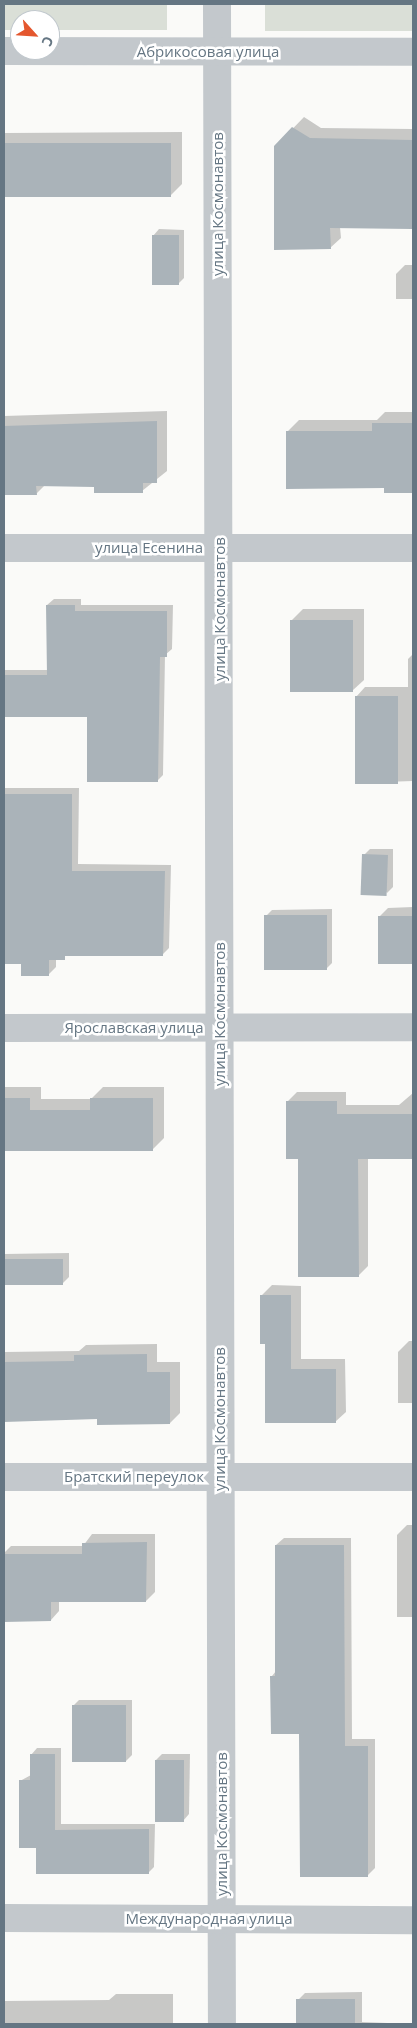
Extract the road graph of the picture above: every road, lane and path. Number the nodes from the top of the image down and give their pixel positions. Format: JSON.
{"nodes":[{"id":1,"x":217,"y":4,"type":"edge"},
{"id":2,"x":4,"y":52,"type":"edge"},
{"id":3,"x":218,"y":52,"type":"junction"},
{"id":4,"x":413,"y":52,"type":"edge"},
{"id":5,"x":4,"y":548,"type":"edge"},
{"id":6,"x":220,"y":548,"type":"junction"},
{"id":7,"x":413,"y":548,"type":"edge"},
{"id":8,"x":413,"y":1027,"type":"edge"},
{"id":9,"x":4,"y":1028,"type":"edge"},
{"id":10,"x":220,"y":1029,"type":"junction"},
{"id":11,"x":4,"y":1477,"type":"edge"},
{"id":12,"x":220,"y":1477,"type":"junction"},
{"id":13,"x":413,"y":1477,"type":"edge"},
{"id":14,"x":4,"y":1918,"type":"edge"},
{"id":15,"x":222,"y":1919,"type":"junction"},
{"id":16,"x":413,"y":1920,"type":"edge"},
{"id":17,"x":222,"y":2024,"type":"edge"}],
"edges":[{"from":1,"to":3,"type":"street","name":"улица Космонавтов"},
{"from":2,"to":3,"type":"street","name":"Абрикосовая улица"},
{"from":3,"to":4,"type":"street","name":"Абрикосовая улица"},
{"from":3,"to":6,"type":"street","name":"улица Космонавтов"},
{"from":5,"to":6,"type":"street","name":"улица Есенина"},
{"from":6,"to":7,"type":"street","name":"улица Есенина"},
{"from":6,"to":10,"type":"street","name":"улица Космонавтов"},
{"from":8,"to":10,"type":"street","name":"Ярославская улица"},
{"from":9,"to":10,"type":"street","name":"Ярославская улица"},
{"from":10,"to":12,"type":"street","name":"улица Космонавтов"},
{"from":11,"to":12,"type":"street","name":"Братский переулок"},
{"from":12,"to":13,"type":"street","name":"Братский переулок"},
{"from":12,"to":15,"type":"street","name":"улица Космонавтов"},
{"from":14,"to":15,"type":"street","name":"Международная улица"},
{"from":15,"to":16,"type":"street","name":"Международная улица"},
{"from":15,"to":17,"type":"street","name":"улица Космонавтов"}]}
